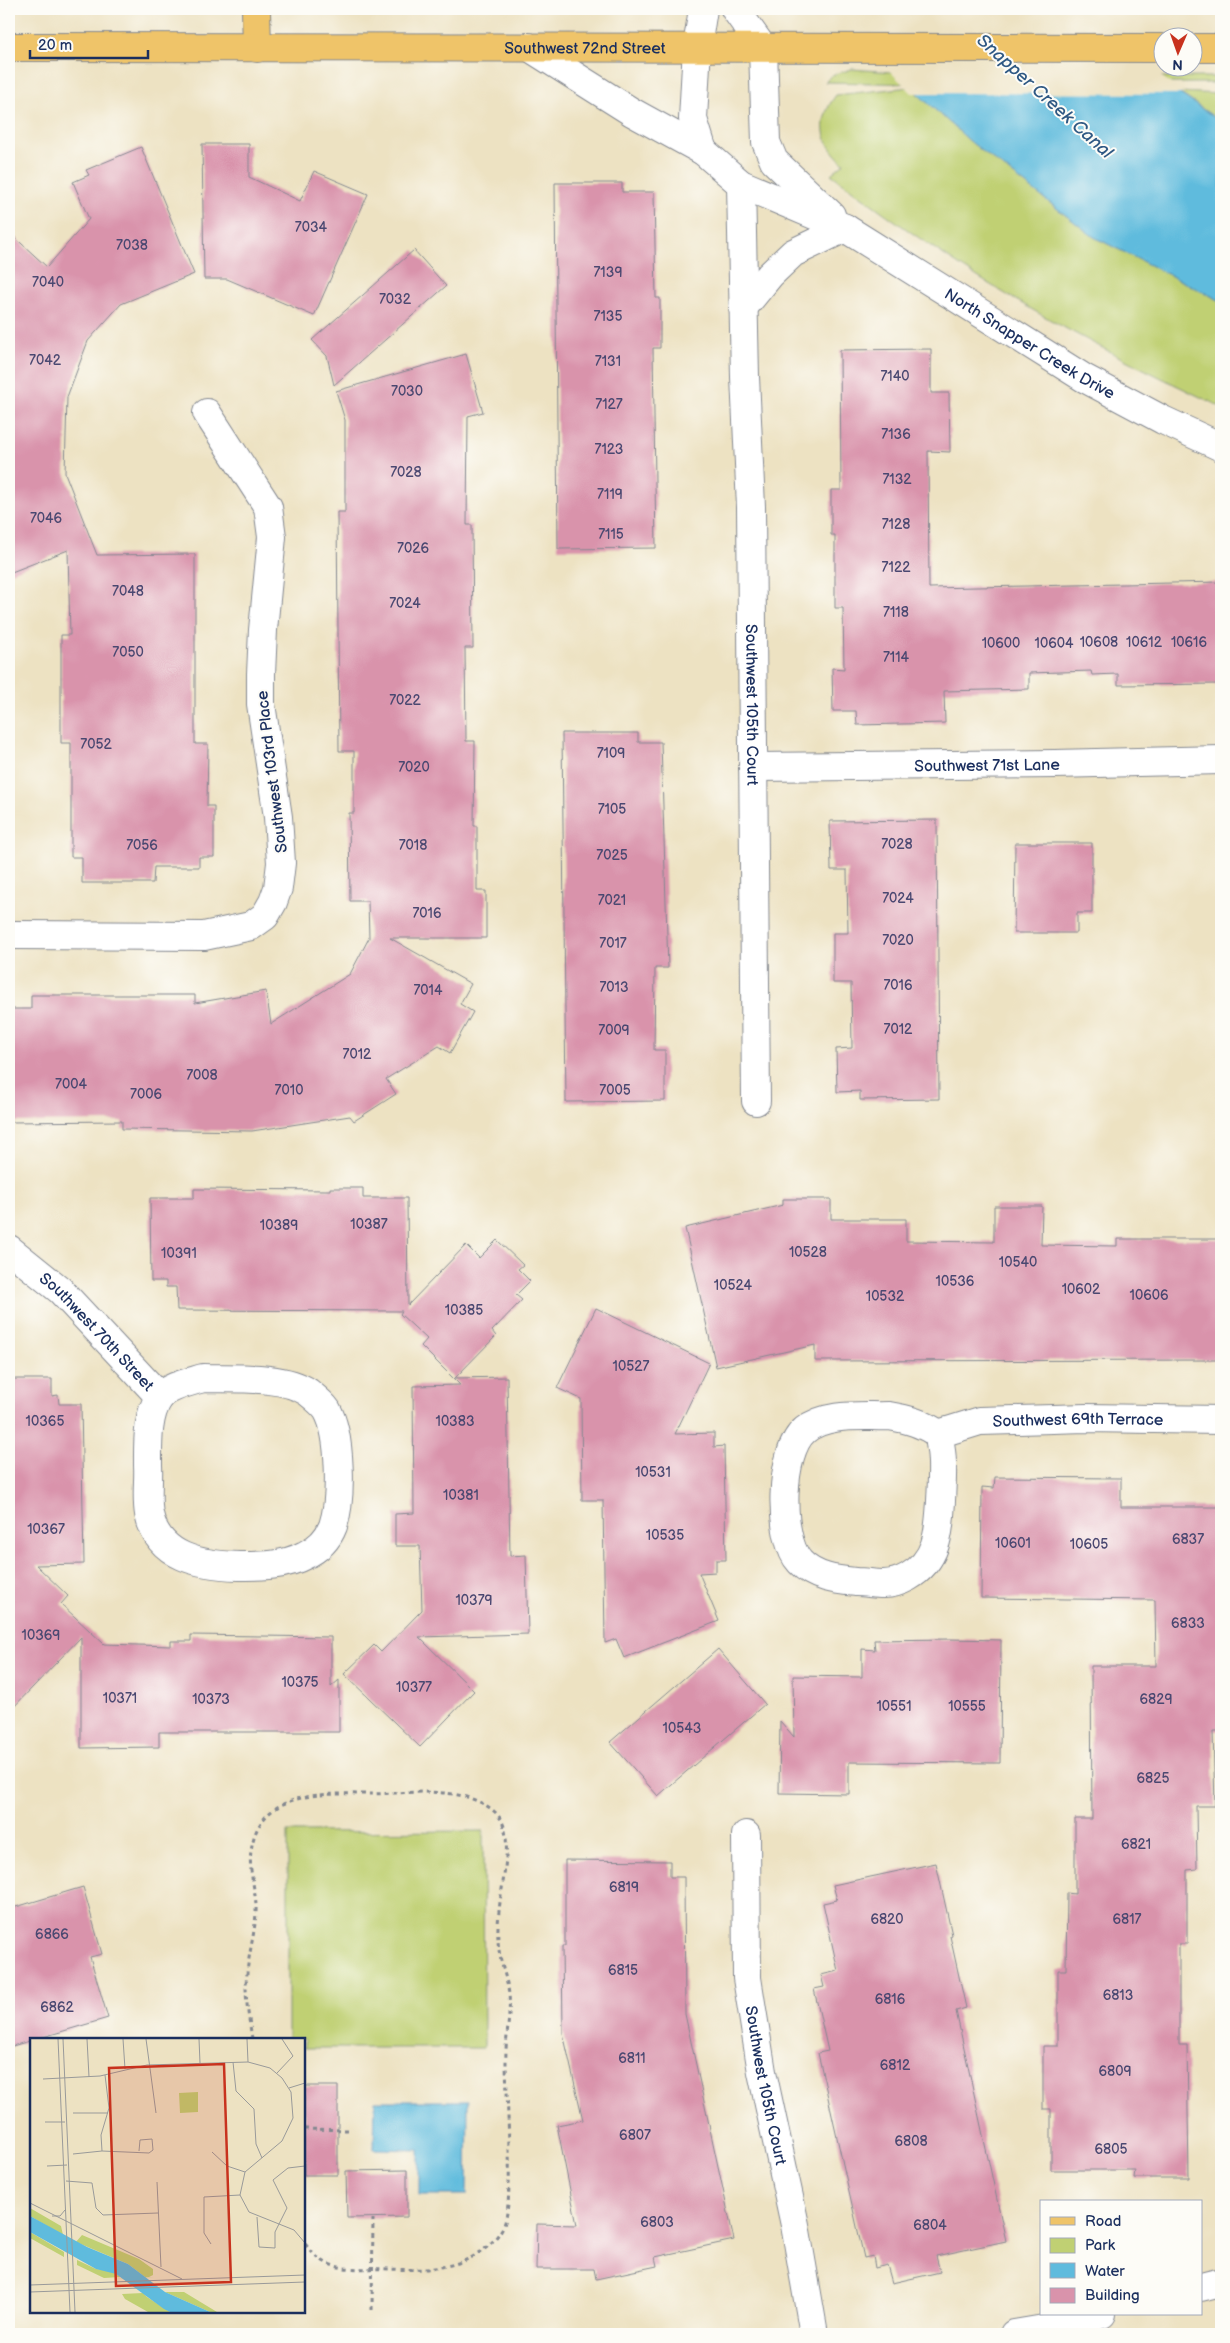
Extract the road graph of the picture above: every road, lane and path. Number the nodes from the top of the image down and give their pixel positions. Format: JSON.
{"nodes":[{"id":1,"x":256,"y":9,"type":"edge"},
{"id":2,"x":703,"y":9,"type":"edge"},
{"id":3,"x":735,"y":9,"type":"edge"},
{"id":4,"x":529,"y":47,"type":"junction"},
{"id":5,"x":697,"y":47,"type":"junction"},
{"id":6,"x":9,"y":48,"type":"edge"},
{"id":7,"x":257,"y":48,"type":"junction"},
{"id":8,"x":763,"y":48,"type":"junction"},
{"id":9,"x":1152,"y":48,"type":"edge"},
{"id":10,"x":1202,"y":48,"type":"edge"},
{"id":11,"x":1221,"y":48,"type":"edge"},
{"id":12,"x":703,"y":151,"type":"junction"},
{"id":13,"x":741,"y":184,"type":"junction"},
{"id":14,"x":845,"y":228,"type":"junction"},
{"id":15,"x":743,"y":308,"type":"junction"},
{"id":16,"x":208,"y":413,"type":"dead end"},
{"id":17,"x":1221,"y":447,"type":"edge"},
{"id":18,"x":1221,"y":760,"type":"edge"},
{"id":19,"x":753,"y":767,"type":"junction"},
{"id":20,"x":9,"y":935,"type":"edge"},
{"id":21,"x":756,"y":1101,"type":"dead end"},
{"id":22,"x":9,"y":1249,"type":"edge"},
{"id":23,"x":160,"y":1397,"type":"junction"},
{"id":24,"x":1221,"y":1420,"type":"edge"},
{"id":25,"x":938,"y":1434,"type":"junction"},
{"id":26,"x":746,"y":1835,"type":"dead end"},
{"id":27,"x":252,"y":2038,"type":"edge"},
{"id":28,"x":305,"y":2129,"type":"edge"},
{"id":29,"x":349,"y":2130,"type":"dead end"},
{"id":30,"x":374,"y":2220,"type":"dead end"},
{"id":31,"x":305,"y":2243,"type":"edge"},
{"id":32,"x":372,"y":2268,"type":"junction"},
{"id":33,"x":1221,"y":2282,"type":"edge"},
{"id":34,"x":1202,"y":2287,"type":"edge"},
{"id":35,"x":372,"y":2310,"type":"dead end"},
{"id":36,"x":1097,"y":2316,"type":"edge"},
{"id":37,"x":1062,"y":2330,"type":"edge"},
{"id":38,"x":814,"y":2334,"type":"edge"},
{"id":39,"x":1014,"y":2334,"type":"edge"}],
"edges":[{"from":1,"to":7,"type":"main road"},
{"from":2,"to":5,"type":"street"},
{"from":3,"to":8,"type":"street"},
{"from":4,"to":5,"type":"main road","name":"Southwest 72nd Street"},
{"from":4,"to":7,"type":"main road","name":"Southwest 72nd Street"},
{"from":4,"to":12,"type":"street","name":"North Snapper Creek Drive"},
{"from":5,"to":8,"type":"main road","name":"Southwest 72nd Street"},
{"from":5,"to":12,"type":"street"},
{"from":6,"to":7,"type":"main road","name":"Southwest 72nd Street"},
{"from":8,"to":9,"type":"main road","name":"Southwest 72nd Street"},
{"from":8,"to":14,"type":"street","name":"North Snapper Creek Drive"},
{"from":10,"to":11,"type":"main road"},
{"from":12,"to":13,"type":"street","name":"North Snapper Creek Drive"},
{"from":13,"to":14,"type":"street","name":"North Snapper Creek Drive"},
{"from":13,"to":15,"type":"street","name":"Southwest 105th Court"},
{"from":14,"to":15,"type":"street"},
{"from":14,"to":17,"type":"street","name":"North Snapper Creek Drive"},
{"from":15,"to":19,"type":"street","name":"Southwest 105th Court"},
{"from":16,"to":20,"type":"street","name":"Southwest 103rd Place"},
{"from":18,"to":19,"type":"street","name":"Southwest 71st Lane"},
{"from":19,"to":21,"type":"street","name":"Southwest 105th Court"},
{"from":22,"to":23,"type":"street","name":"Southwest 70th Street"},
{"from":23,"to":23,"type":"street","name":"Southwest 70th Street"},
{"from":24,"to":25,"type":"street","name":"Southwest 69th Terrace"},
{"from":25,"to":25,"type":"street"},
{"from":26,"to":38,"type":"street","name":"Southwest 105th Court"},
{"from":27,"to":32,"type":"path"},
{"from":28,"to":29,"type":"path"},
{"from":30,"to":32,"type":"path"},
{"from":31,"to":32,"type":"path"},
{"from":32,"to":35,"type":"path"},
{"from":33,"to":34,"type":"street"},
{"from":36,"to":37,"type":"street"},
{"from":37,"to":39,"type":"street"}]}
